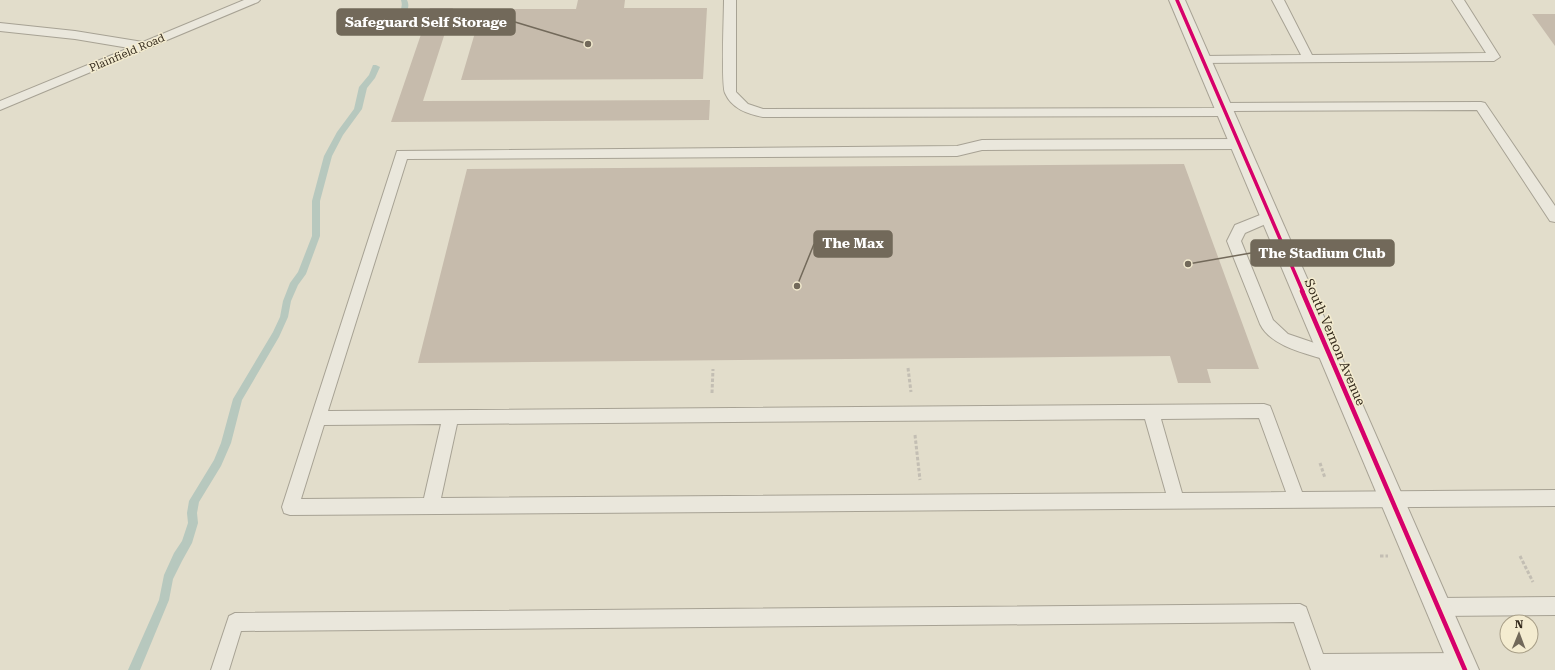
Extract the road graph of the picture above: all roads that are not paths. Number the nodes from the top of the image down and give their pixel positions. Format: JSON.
{"nodes":[{"id":1,"x":254,"y":0,"type":"edge"},
{"id":2,"x":730,"y":0,"type":"edge"},
{"id":3,"x":1177,"y":0,"type":"edge"},
{"id":4,"x":1278,"y":0,"type":"edge"},
{"id":5,"x":1458,"y":0,"type":"edge"},
{"id":6,"x":0,"y":27,"type":"edge"},
{"id":7,"x":143,"y":46,"type":"junction"},
{"id":8,"x":1308,"y":58,"type":"junction"},
{"id":9,"x":1203,"y":60,"type":"junction"},
{"id":10,"x":0,"y":106,"type":"edge"},
{"id":11,"x":1223,"y":110,"type":"junction"},
{"id":12,"x":1238,"y":144,"type":"junction"},
{"id":13,"x":1270,"y":216,"type":"junction"},
{"id":14,"x":1555,"y":218,"type":"edge"},
{"id":15,"x":1330,"y":355,"type":"junction"},
{"id":16,"x":1151,"y":412,"type":"junction"},
{"id":17,"x":451,"y":417,"type":"junction"},
{"id":18,"x":318,"y":418,"type":"junction"},
{"id":19,"x":1555,"y":498,"type":"edge"},
{"id":20,"x":1392,"y":499,"type":"junction"},
{"id":21,"x":1176,"y":500,"type":"junction"},
{"id":22,"x":1297,"y":500,"type":"junction"},
{"id":23,"x":431,"y":506,"type":"junction"},
{"id":24,"x":1555,"y":606,"type":"edge"},
{"id":25,"x":1438,"y":607,"type":"junction"},
{"id":26,"x":1464,"y":666,"type":"edge"},
{"id":27,"x":1318,"y":667,"type":"edge"},
{"id":28,"x":220,"y":670,"type":"edge"}],
"edges":[{"from":1,"to":7,"type":"lane","name":"Plainfield Road"},
{"from":2,"to":11,"type":"lane"},
{"from":3,"to":9,"type":"street","name":"South Vernon Avenue"},
{"from":4,"to":8,"type":"lane"},
{"from":5,"to":8,"type":"lane"},
{"from":6,"to":7,"type":"lane"},
{"from":7,"to":10,"type":"lane","name":"Plainfield Road"},
{"from":8,"to":9,"type":"lane"},
{"from":9,"to":11,"type":"street","name":"South Vernon Avenue"},
{"from":11,"to":12,"type":"street","name":"South Vernon Avenue"},
{"from":11,"to":14,"type":"lane"},
{"from":12,"to":13,"type":"street","name":"South Vernon Avenue"},
{"from":12,"to":18,"type":"lane"},
{"from":13,"to":15,"type":"street","name":"South Vernon Avenue"},
{"from":13,"to":15,"type":"lane"},
{"from":15,"to":20,"type":"street","name":"South Vernon Avenue"},
{"from":16,"to":17,"type":"lane"},
{"from":16,"to":21,"type":"lane"},
{"from":16,"to":22,"type":"lane"},
{"from":17,"to":18,"type":"lane"},
{"from":17,"to":23,"type":"lane"},
{"from":18,"to":23,"type":"lane"},
{"from":19,"to":20,"type":"lane"},
{"from":20,"to":22,"type":"lane"},
{"from":20,"to":25,"type":"street","name":"South Vernon Avenue"},
{"from":21,"to":22,"type":"lane"},
{"from":21,"to":23,"type":"lane"},
{"from":24,"to":25,"type":"lane"},
{"from":25,"to":26,"type":"street","name":"South Vernon Avenue"},
{"from":26,"to":27,"type":"lane"},
{"from":27,"to":28,"type":"lane"}]}
